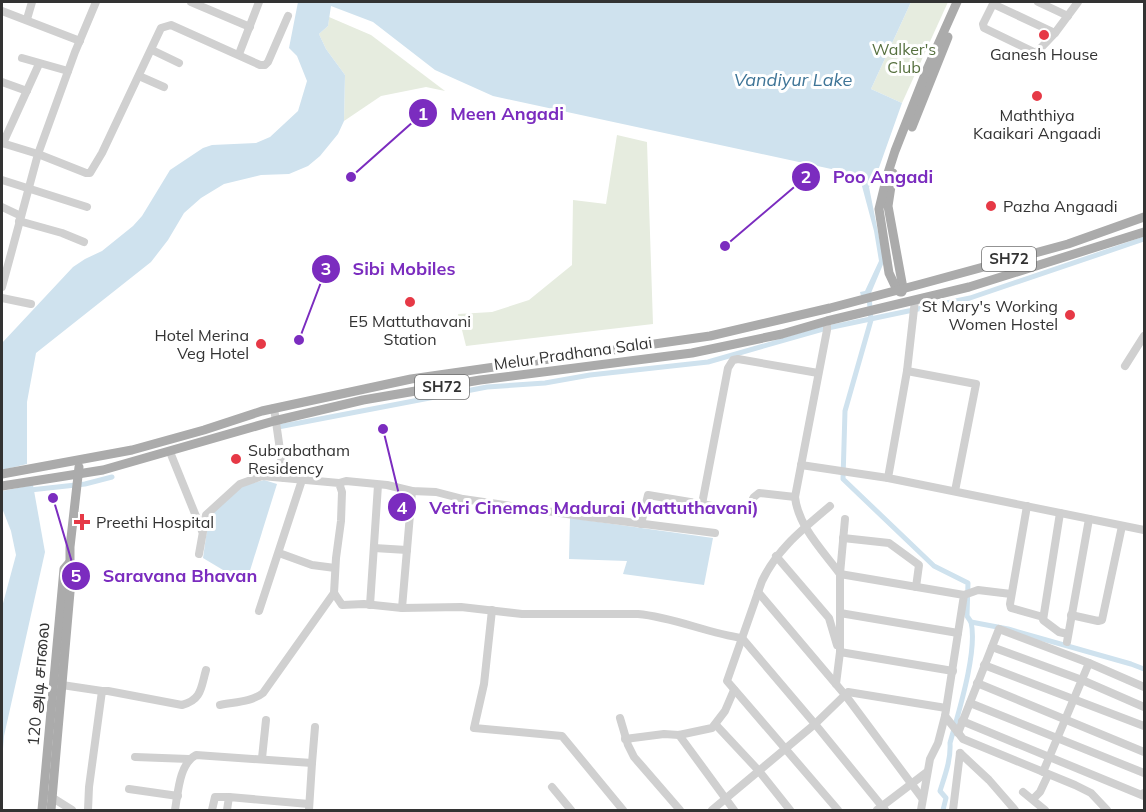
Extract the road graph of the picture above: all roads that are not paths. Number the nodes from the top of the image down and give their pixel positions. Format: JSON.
{"nodes":[{"id":1,"x":32,"y":2,"type":"edge"},
{"id":2,"x":96,"y":2,"type":"edge"},
{"id":3,"x":190,"y":2,"type":"edge"},
{"id":4,"x":259,"y":2,"type":"edge"},
{"id":5,"x":957,"y":2,"type":"edge"},
{"id":6,"x":963,"y":2,"type":"edge"},
{"id":7,"x":1038,"y":2,"type":"edge"},
{"id":8,"x":1078,"y":2,"type":"edge"},
{"id":9,"x":993,"y":3,"type":"edge"},
{"id":10,"x":2,"y":10,"type":"edge"},
{"id":11,"x":288,"y":16,"type":"dead end"},
{"id":12,"x":1068,"y":16,"type":"junction"},
{"id":13,"x":27,"y":19,"type":"junction"},
{"id":14,"x":250,"y":27,"type":"junction"},
{"id":15,"x":1055,"y":33,"type":"junction"},
{"id":16,"x":80,"y":41,"type":"junction"},
{"id":17,"x":152,"y":50,"type":"junction"},
{"id":18,"x":238,"y":54,"type":"junction"},
{"id":19,"x":22,"y":58,"type":"dead end"},
{"id":20,"x":179,"y":63,"type":"dead end"},
{"id":21,"x":39,"y":64,"type":"junction"},
{"id":22,"x":68,"y":71,"type":"junction"},
{"id":23,"x":139,"y":76,"type":"junction"},
{"id":24,"x":2,"y":82,"type":"edge"},
{"id":25,"x":164,"y":87,"type":"dead end"},
{"id":26,"x":27,"y":91,"type":"junction"},
{"id":27,"x":2,"y":143,"type":"edge"},
{"id":28,"x":38,"y":154,"type":"junction"},
{"id":29,"x":2,"y":180,"type":"edge"},
{"id":30,"x":28,"y":188,"type":"junction"},
{"id":31,"x":2,"y":207,"type":"edge"},
{"id":32,"x":87,"y":207,"type":"dead end"},
{"id":33,"x":1144,"y":217,"type":"edge"},
{"id":34,"x":20,"y":219,"type":"junction"},
{"id":35,"x":1144,"y":232,"type":"edge"},
{"id":36,"x":84,"y":242,"type":"dead end"},
{"id":37,"x":4,"y":265,"type":"edge"},
{"id":38,"x":894,"y":272,"type":"junction"},
{"id":39,"x":919,"y":284,"type":"junction"},
{"id":40,"x":2,"y":287,"type":"edge"},
{"id":41,"x":901,"y":290,"type":"junction"},
{"id":42,"x":873,"y":297,"type":"junction"},
{"id":43,"x":2,"y":298,"type":"edge"},
{"id":44,"x":916,"y":302,"type":"junction"},
{"id":45,"x":31,"y":304,"type":"dead end"},
{"id":46,"x":890,"y":306,"type":"junction"},
{"id":47,"x":827,"y":325,"type":"junction"},
{"id":48,"x":1144,"y":336,"type":"edge"},
{"id":49,"x":1125,"y":366,"type":"dead end"},
{"id":50,"x":907,"y":371,"type":"junction"},
{"id":51,"x":818,"y":373,"type":"junction"},
{"id":52,"x":274,"y":408,"type":"junction"},
{"id":53,"x":274,"y":421,"type":"junction"},
{"id":54,"x":170,"y":452,"type":"junction"},
{"id":55,"x":76,"y":461,"type":"junction"},
{"id":56,"x":801,"y":465,"type":"junction"},
{"id":57,"x":2,"y":474,"type":"edge"},
{"id":58,"x":284,"y":478,"type":"junction"},
{"id":59,"x":888,"y":478,"type":"junction"},
{"id":60,"x":302,"y":480,"type":"junction"},
{"id":61,"x":75,"y":482,"type":"junction"},
{"id":62,"x":339,"y":483,"type":"junction"},
{"id":63,"x":378,"y":485,"type":"junction"},
{"id":64,"x":2,"y":486,"type":"edge"},
{"id":65,"x":412,"y":491,"type":"junction"},
{"id":66,"x":955,"y":491,"type":"junction"},
{"id":67,"x":795,"y":497,"type":"junction"},
{"id":68,"x":702,"y":504,"type":"junction"},
{"id":69,"x":830,"y":506,"type":"dead end"},
{"id":70,"x":1027,"y":506,"type":"junction"},
{"id":71,"x":1060,"y":513,"type":"junction"},
{"id":72,"x":845,"y":519,"type":"dead end"},
{"id":73,"x":1089,"y":519,"type":"junction"},
{"id":74,"x":641,"y":524,"type":"junction"},
{"id":75,"x":1122,"y":525,"type":"junction"},
{"id":76,"x":805,"y":527,"type":"junction"},
{"id":77,"x":1144,"y":530,"type":"edge"},
{"id":78,"x":203,"y":532,"type":"junction"},
{"id":79,"x":715,"y":533,"type":"dead end"},
{"id":80,"x":843,"y":538,"type":"junction"},
{"id":81,"x":374,"y":548,"type":"junction"},
{"id":82,"x":408,"y":550,"type":"junction"},
{"id":83,"x":279,"y":553,"type":"junction"},
{"id":84,"x":199,"y":554,"type":"dead end"},
{"id":85,"x":776,"y":556,"type":"junction"},
{"id":86,"x":70,"y":561,"type":"junction"},
{"id":87,"x":335,"y":568,"type":"junction"},
{"id":88,"x":840,"y":574,"type":"junction"},
{"id":89,"x":916,"y":587,"type":"junction"},
{"id":90,"x":758,"y":592,"type":"junction"},
{"id":91,"x":334,"y":593,"type":"junction"},
{"id":92,"x":968,"y":593,"type":"junction"},
{"id":93,"x":1011,"y":594,"type":"junction"},
{"id":94,"x":370,"y":604,"type":"junction"},
{"id":95,"x":402,"y":608,"type":"junction"},
{"id":96,"x":492,"y":610,"type":"junction"},
{"id":97,"x":259,"y":611,"type":"dead end"},
{"id":98,"x":840,"y":613,"type":"junction"},
{"id":99,"x":1071,"y":615,"type":"junction"},
{"id":100,"x":1044,"y":617,"type":"junction"},
{"id":101,"x":958,"y":633,"type":"junction"},
{"id":102,"x":742,"y":638,"type":"junction"},
{"id":103,"x":992,"y":647,"type":"junction"},
{"id":104,"x":840,"y":652,"type":"junction"},
{"id":105,"x":1089,"y":663,"type":"junction"},
{"id":106,"x":984,"y":665,"type":"junction"},
{"id":107,"x":206,"y":669,"type":"dead end"},
{"id":108,"x":953,"y":671,"type":"junction"},
{"id":109,"x":1082,"y":680,"type":"junction"},
{"id":110,"x":977,"y":683,"type":"junction"},
{"id":111,"x":836,"y":684,"type":"junction"},
{"id":112,"x":62,"y":685,"type":"junction"},
{"id":113,"x":1144,"y":687,"type":"edge"},
{"id":114,"x":734,"y":690,"type":"junction"},
{"id":115,"x":102,"y":691,"type":"junction"},
{"id":116,"x":846,"y":696,"type":"junction"},
{"id":117,"x":1074,"y":699,"type":"junction"},
{"id":118,"x":970,"y":703,"type":"junction"},
{"id":119,"x":220,"y":705,"type":"dead end"},
{"id":120,"x":1144,"y":707,"type":"edge"},
{"id":121,"x":946,"y":712,"type":"junction"},
{"id":122,"x":620,"y":718,"type":"dead end"},
{"id":123,"x":1066,"y":718,"type":"junction"},
{"id":124,"x":266,"y":720,"type":"dead end"},
{"id":125,"x":962,"y":722,"type":"junction"},
{"id":126,"x":815,"y":724,"type":"junction"},
{"id":127,"x":716,"y":725,"type":"junction"},
{"id":128,"x":1144,"y":726,"type":"edge"},
{"id":129,"x":315,"y":727,"type":"dead end"},
{"id":130,"x":955,"y":730,"type":"junction"},
{"id":131,"x":679,"y":735,"type":"junction"},
{"id":132,"x":1058,"y":737,"type":"junction"},
{"id":133,"x":625,"y":739,"type":"junction"},
{"id":134,"x":786,"y":750,"type":"junction"},
{"id":135,"x":1144,"y":752,"type":"edge"},
{"id":136,"x":135,"y":757,"type":"dead end"},
{"id":137,"x":1050,"y":757,"type":"junction"},
{"id":138,"x":262,"y":758,"type":"junction"},
{"id":139,"x":189,"y":759,"type":"junction"},
{"id":140,"x":312,"y":763,"type":"junction"},
{"id":141,"x":759,"y":771,"type":"junction"},
{"id":142,"x":927,"y":772,"type":"junction"},
{"id":143,"x":1046,"y":773,"type":"junction"},
{"id":144,"x":1144,"y":773,"type":"edge"},
{"id":145,"x":912,"y":784,"type":"junction"},
{"id":146,"x":552,"y":787,"type":"dead end"},
{"id":147,"x":129,"y":789,"type":"dead end"},
{"id":148,"x":1023,"y":792,"type":"dead end"},
{"id":149,"x":1144,"y":793,"type":"edge"},
{"id":150,"x":48,"y":795,"type":"junction"},
{"id":151,"x":178,"y":796,"type":"junction"},
{"id":152,"x":229,"y":797,"type":"junction"},
{"id":153,"x":922,"y":798,"type":"junction"},
{"id":154,"x":1033,"y":799,"type":"junction"},
{"id":155,"x":725,"y":800,"type":"junction"},
{"id":156,"x":309,"y":807,"type":"edge"},
{"id":157,"x":881,"y":809,"type":"edge"},
{"id":158,"x":42,"y":810,"type":"edge"},
{"id":159,"x":51,"y":810,"type":"edge"},
{"id":160,"x":72,"y":810,"type":"edge"},
{"id":161,"x":88,"y":810,"type":"edge"},
{"id":162,"x":175,"y":810,"type":"edge"},
{"id":163,"x":212,"y":810,"type":"edge"},
{"id":164,"x":227,"y":810,"type":"edge"},
{"id":165,"x":571,"y":810,"type":"edge"},
{"id":166,"x":623,"y":810,"type":"edge"},
{"id":167,"x":680,"y":810,"type":"edge"},
{"id":168,"x":712,"y":810,"type":"edge"},
{"id":169,"x":735,"y":810,"type":"edge"},
{"id":170,"x":790,"y":810,"type":"edge"},
{"id":171,"x":838,"y":810,"type":"edge"},
{"id":172,"x":921,"y":810,"type":"edge"},
{"id":173,"x":952,"y":810,"type":"edge"},
{"id":174,"x":1015,"y":810,"type":"edge"},
{"id":175,"x":1045,"y":810,"type":"edge"},
{"id":176,"x":1107,"y":810,"type":"edge"}],
"edges":[{"from":1,"to":13,"type":"street"},
{"from":2,"to":16,"type":"street"},
{"from":3,"to":14,"type":"street"},
{"from":4,"to":14,"type":"street"},
{"from":5,"to":38,"type":"main road"},
{"from":6,"to":38,"type":"main road"},
{"from":7,"to":12,"type":"street"},
{"from":8,"to":12,"type":"street"},
{"from":9,"to":15,"type":"street"},
{"from":9,"to":15,"type":"street"},
{"from":10,"to":13,"type":"street"},
{"from":11,"to":18,"type":"street"},
{"from":12,"to":15,"type":"street"},
{"from":13,"to":16,"type":"street"},
{"from":14,"to":18,"type":"street"},
{"from":16,"to":22,"type":"street"},
{"from":17,"to":18,"type":"street"},
{"from":17,"to":20,"type":"street"},
{"from":17,"to":23,"type":"street"},
{"from":19,"to":21,"type":"street"},
{"from":21,"to":22,"type":"street"},
{"from":21,"to":26,"type":"street"},
{"from":22,"to":28,"type":"street"},
{"from":23,"to":25,"type":"street"},
{"from":23,"to":28,"type":"street"},
{"from":24,"to":26,"type":"street"},
{"from":26,"to":27,"type":"street"},
{"from":27,"to":28,"type":"street"},
{"from":28,"to":30,"type":"street"},
{"from":29,"to":30,"type":"street"},
{"from":30,"to":32,"type":"street"},
{"from":30,"to":34,"type":"street"},
{"from":31,"to":34,"type":"street"},
{"from":33,"to":39,"type":"main road","name":"Melur Pradhana Salai","number":"SH72"},
{"from":34,"to":36,"type":"street"},
{"from":34,"to":37,"type":"street"},
{"from":35,"to":44,"type":"main road","name":"Melur Pradhana Salai","number":"SH72"},
{"from":37,"to":40,"type":"street"},
{"from":38,"to":39,"type":"main road"},
{"from":38,"to":41,"type":"main road"},
{"from":38,"to":42,"type":"main road"},
{"from":39,"to":41,"type":"main road","name":"Melur Pradhana Salai","number":"SH72"},
{"from":41,"to":42,"type":"main road","name":"Melur Pradhana Salai","number":"SH72"},
{"from":41,"to":44,"type":"main road"},
{"from":41,"to":46,"type":"main road"},
{"from":42,"to":52,"type":"main road","name":"Melur Pradhana Salai","number":"SH72"},
{"from":43,"to":45,"type":"street"},
{"from":44,"to":46,"type":"main road","name":"Melur Pradhana Salai","number":"SH72"},
{"from":44,"to":50,"type":"street"},
{"from":46,"to":47,"type":"main road","name":"Melur Pradhana Salai","number":"SH72"},
{"from":47,"to":51,"type":"street"},
{"from":47,"to":53,"type":"main road","name":"Melur Pradhana Salai","number":"SH72"},
{"from":48,"to":49,"type":"street"},
{"from":50,"to":59,"type":"street"},
{"from":50,"to":66,"type":"street"},
{"from":51,"to":56,"type":"street"},
{"from":51,"to":68,"type":"street"},
{"from":52,"to":53,"type":"street"},
{"from":52,"to":55,"type":"main road","name":"Melur Pradhana Salai","number":"SH72"},
{"from":53,"to":54,"type":"main road","name":"Melur Pradhana Salai","number":"SH72"},
{"from":53,"to":58,"type":"street"},
{"from":54,"to":61,"type":"main road","name":"Melur Pradhana Salai","number":"SH72"},
{"from":54,"to":78,"type":"street"},
{"from":55,"to":57,"type":"main road","name":"Melur Pradhana Salai","number":"SH72"},
{"from":55,"to":61,"type":"main road","name":"120 அடி சாலை"},
{"from":56,"to":59,"type":"street"},
{"from":56,"to":67,"type":"street"},
{"from":58,"to":60,"type":"street"},
{"from":58,"to":78,"type":"street"},
{"from":59,"to":66,"type":"street"},
{"from":60,"to":62,"type":"street"},
{"from":60,"to":83,"type":"street"},
{"from":61,"to":64,"type":"main road","name":"Melur Pradhana Salai","number":"SH72"},
{"from":61,"to":86,"type":"main road","name":"120 அடி சாலை"},
{"from":62,"to":63,"type":"street"},
{"from":62,"to":87,"type":"street"},
{"from":63,"to":65,"type":"street"},
{"from":63,"to":81,"type":"street"},
{"from":65,"to":74,"type":"street"},
{"from":65,"to":82,"type":"street"},
{"from":66,"to":70,"type":"street"},
{"from":67,"to":68,"type":"street"},
{"from":67,"to":76,"type":"street"},
{"from":68,"to":74,"type":"street"},
{"from":69,"to":76,"type":"street"},
{"from":70,"to":71,"type":"street"},
{"from":70,"to":93,"type":"street"},
{"from":71,"to":73,"type":"street"},
{"from":71,"to":100,"type":"street"},
{"from":72,"to":80,"type":"street"},
{"from":73,"to":75,"type":"street"},
{"from":73,"to":99,"type":"street"},
{"from":74,"to":79,"type":"street"},
{"from":75,"to":77,"type":"street"},
{"from":75,"to":99,"type":"street"},
{"from":76,"to":85,"type":"street"},
{"from":76,"to":88,"type":"street"},
{"from":78,"to":84,"type":"street"},
{"from":80,"to":88,"type":"street"},
{"from":80,"to":89,"type":"street"},
{"from":81,"to":82,"type":"street"},
{"from":81,"to":94,"type":"street"},
{"from":82,"to":95,"type":"street"},
{"from":83,"to":87,"type":"street"},
{"from":83,"to":97,"type":"street"},
{"from":85,"to":90,"type":"street"},
{"from":85,"to":104,"type":"street"},
{"from":86,"to":112,"type":"main road","name":"120 அடி சாலை"},
{"from":86,"to":150,"type":"main road","name":"120 அடி சாலை"},
{"from":87,"to":91,"type":"street"},
{"from":88,"to":89,"type":"street"},
{"from":88,"to":98,"type":"street"},
{"from":89,"to":92,"type":"street"},
{"from":90,"to":102,"type":"street"},
{"from":90,"to":111,"type":"street"},
{"from":91,"to":94,"type":"street"},
{"from":91,"to":119,"type":"street"},
{"from":92,"to":93,"type":"street"},
{"from":92,"to":101,"type":"street"},
{"from":93,"to":100,"type":"street"},
{"from":94,"to":95,"type":"street"},
{"from":95,"to":96,"type":"street"},
{"from":96,"to":102,"type":"street"},
{"from":96,"to":166,"type":"street"},
{"from":98,"to":101,"type":"street"},
{"from":98,"to":104,"type":"street"},
{"from":99,"to":100,"type":"street"},
{"from":101,"to":108,"type":"street"},
{"from":102,"to":114,"type":"street"},
{"from":102,"to":126,"type":"street"},
{"from":103,"to":105,"type":"street"},
{"from":103,"to":106,"type":"street"},
{"from":103,"to":109,"type":"street"},
{"from":104,"to":108,"type":"street"},
{"from":104,"to":111,"type":"street"},
{"from":105,"to":109,"type":"street"},
{"from":105,"to":113,"type":"street"},
{"from":106,"to":110,"type":"street"},
{"from":106,"to":117,"type":"street"},
{"from":107,"to":115,"type":"street"},
{"from":108,"to":121,"type":"street"},
{"from":109,"to":117,"type":"street"},
{"from":109,"to":120,"type":"street"},
{"from":110,"to":118,"type":"street"},
{"from":110,"to":123,"type":"street"},
{"from":111,"to":116,"type":"street"},
{"from":112,"to":115,"type":"street"},
{"from":112,"to":150,"type":"main road","name":"120 அடி சாலை"},
{"from":114,"to":127,"type":"street"},
{"from":114,"to":134,"type":"street"},
{"from":115,"to":161,"type":"street"},
{"from":116,"to":121,"type":"street"},
{"from":116,"to":126,"type":"street"},
{"from":116,"to":145,"type":"street"},
{"from":117,"to":123,"type":"street"},
{"from":117,"to":128,"type":"street"},
{"from":118,"to":125,"type":"street"},
{"from":118,"to":132,"type":"street"},
{"from":121,"to":130,"type":"street"},
{"from":121,"to":142,"type":"street"},
{"from":122,"to":133,"type":"street"},
{"from":123,"to":132,"type":"street"},
{"from":123,"to":135,"type":"street"},
{"from":124,"to":138,"type":"street"},
{"from":125,"to":130,"type":"street"},
{"from":125,"to":137,"type":"street"},
{"from":126,"to":134,"type":"street"},
{"from":126,"to":157,"type":"street"},
{"from":127,"to":131,"type":"street"},
{"from":127,"to":141,"type":"street"},
{"from":129,"to":140,"type":"street"},
{"from":130,"to":143,"type":"street"},
{"from":131,"to":133,"type":"street"},
{"from":131,"to":155,"type":"street"},
{"from":132,"to":137,"type":"street"},
{"from":132,"to":144,"type":"street"},
{"from":133,"to":167,"type":"street"},
{"from":134,"to":141,"type":"street"},
{"from":134,"to":171,"type":"street"},
{"from":136,"to":139,"type":"street"},
{"from":137,"to":143,"type":"street"},
{"from":137,"to":149,"type":"street"},
{"from":138,"to":139,"type":"street"},
{"from":138,"to":140,"type":"street"},
{"from":139,"to":151,"type":"street"},
{"from":140,"to":156,"type":"street"},
{"from":141,"to":155,"type":"street"},
{"from":141,"to":170,"type":"street"},
{"from":142,"to":145,"type":"street"},
{"from":142,"to":153,"type":"street"},
{"from":143,"to":154,"type":"street"},
{"from":143,"to":176,"type":"street"},
{"from":145,"to":153,"type":"street"},
{"from":145,"to":157,"type":"street"},
{"from":146,"to":165,"type":"street"},
{"from":147,"to":151,"type":"street"},
{"from":148,"to":154,"type":"street"},
{"from":150,"to":158,"type":"main road","name":"120 அடி சாலை"},
{"from":150,"to":159,"type":"main road","name":"120 அடி சாலை"},
{"from":150,"to":160,"type":"street"},
{"from":151,"to":162,"type":"street"},
{"from":152,"to":156,"type":"street"},
{"from":152,"to":163,"type":"street"},
{"from":152,"to":164,"type":"street"},
{"from":153,"to":172,"type":"street"},
{"from":154,"to":175,"type":"street"},
{"from":155,"to":168,"type":"street"},
{"from":155,"to":169,"type":"street"},
{"from":173,"to":174,"type":"street"}]}
